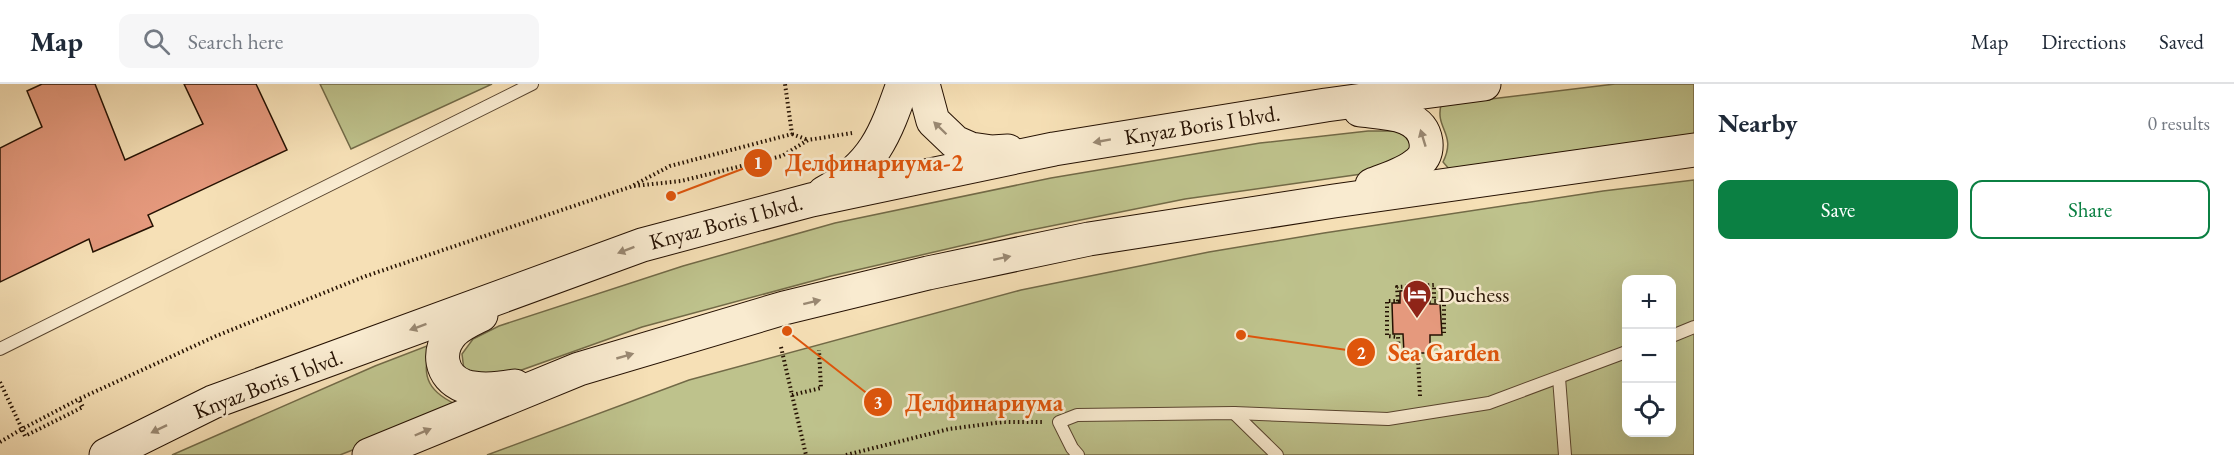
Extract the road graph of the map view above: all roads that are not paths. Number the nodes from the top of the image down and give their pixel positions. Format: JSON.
{"nodes":[{"id":1,"x":532,"y":84,"type":"edge"},
{"id":2,"x":903,"y":84,"type":"edge"},
{"id":3,"x":923,"y":84,"type":"edge"},
{"id":4,"x":1484,"y":84,"type":"edge"},
{"id":5,"x":1326,"y":105,"type":"junction"},
{"id":6,"x":1054,"y":150,"type":"junction"},
{"id":7,"x":1694,"y":150,"type":"edge"},
{"id":8,"x":811,"y":200,"type":"junction"},
{"id":9,"x":1334,"y":201,"type":"junction"},
{"id":10,"x":552,"y":279,"type":"junction"},
{"id":11,"x":1694,"y":327,"type":"edge"},
{"id":12,"x":1676,"y":334,"type":"edge"},
{"id":13,"x":0,"y":348,"type":"edge"},
{"id":14,"x":1622,"y":354,"type":"edge"},
{"id":15,"x":579,"y":369,"type":"junction"},
{"id":16,"x":1559,"y":378,"type":"junction"},
{"id":17,"x":1234,"y":412,"type":"junction"},
{"id":18,"x":106,"y":455,"type":"edge"},
{"id":19,"x":369,"y":455,"type":"edge"},
{"id":20,"x":1078,"y":455,"type":"edge"},
{"id":21,"x":1277,"y":455,"type":"edge"},
{"id":22,"x":1565,"y":455,"type":"edge"}],
"edges":[{"from":1,"to":13,"type":"lane"},
{"from":2,"to":8,"type":"main road"},
{"from":6,"to":3,"type":"main road","one_way":true},
{"from":4,"to":5,"type":"main road","name":"Knyaz Boris I blvd."},
{"from":5,"to":6,"type":"main road","name":"Knyaz Boris I blvd.","one_way":true},
{"from":9,"to":5,"type":"main road","one_way":true},
{"from":6,"to":8,"type":"main road","name":"Knyaz Boris I blvd."},
{"from":7,"to":9,"type":"main road"},
{"from":8,"to":10,"type":"main road","name":"Knyaz Boris I blvd.","one_way":true},
{"from":15,"to":9,"type":"main road","one_way":true},
{"from":10,"to":15,"type":"main road"},
{"from":10,"to":18,"type":"main road","name":"Knyaz Boris I blvd.","one_way":true},
{"from":11,"to":12,"type":"lane"},
{"from":14,"to":16,"type":"lane"},
{"from":19,"to":15,"type":"main road","one_way":true},
{"from":16,"to":17,"type":"lane"},
{"from":16,"to":22,"type":"lane"},
{"from":17,"to":20,"type":"lane"},
{"from":17,"to":21,"type":"lane"}]}
